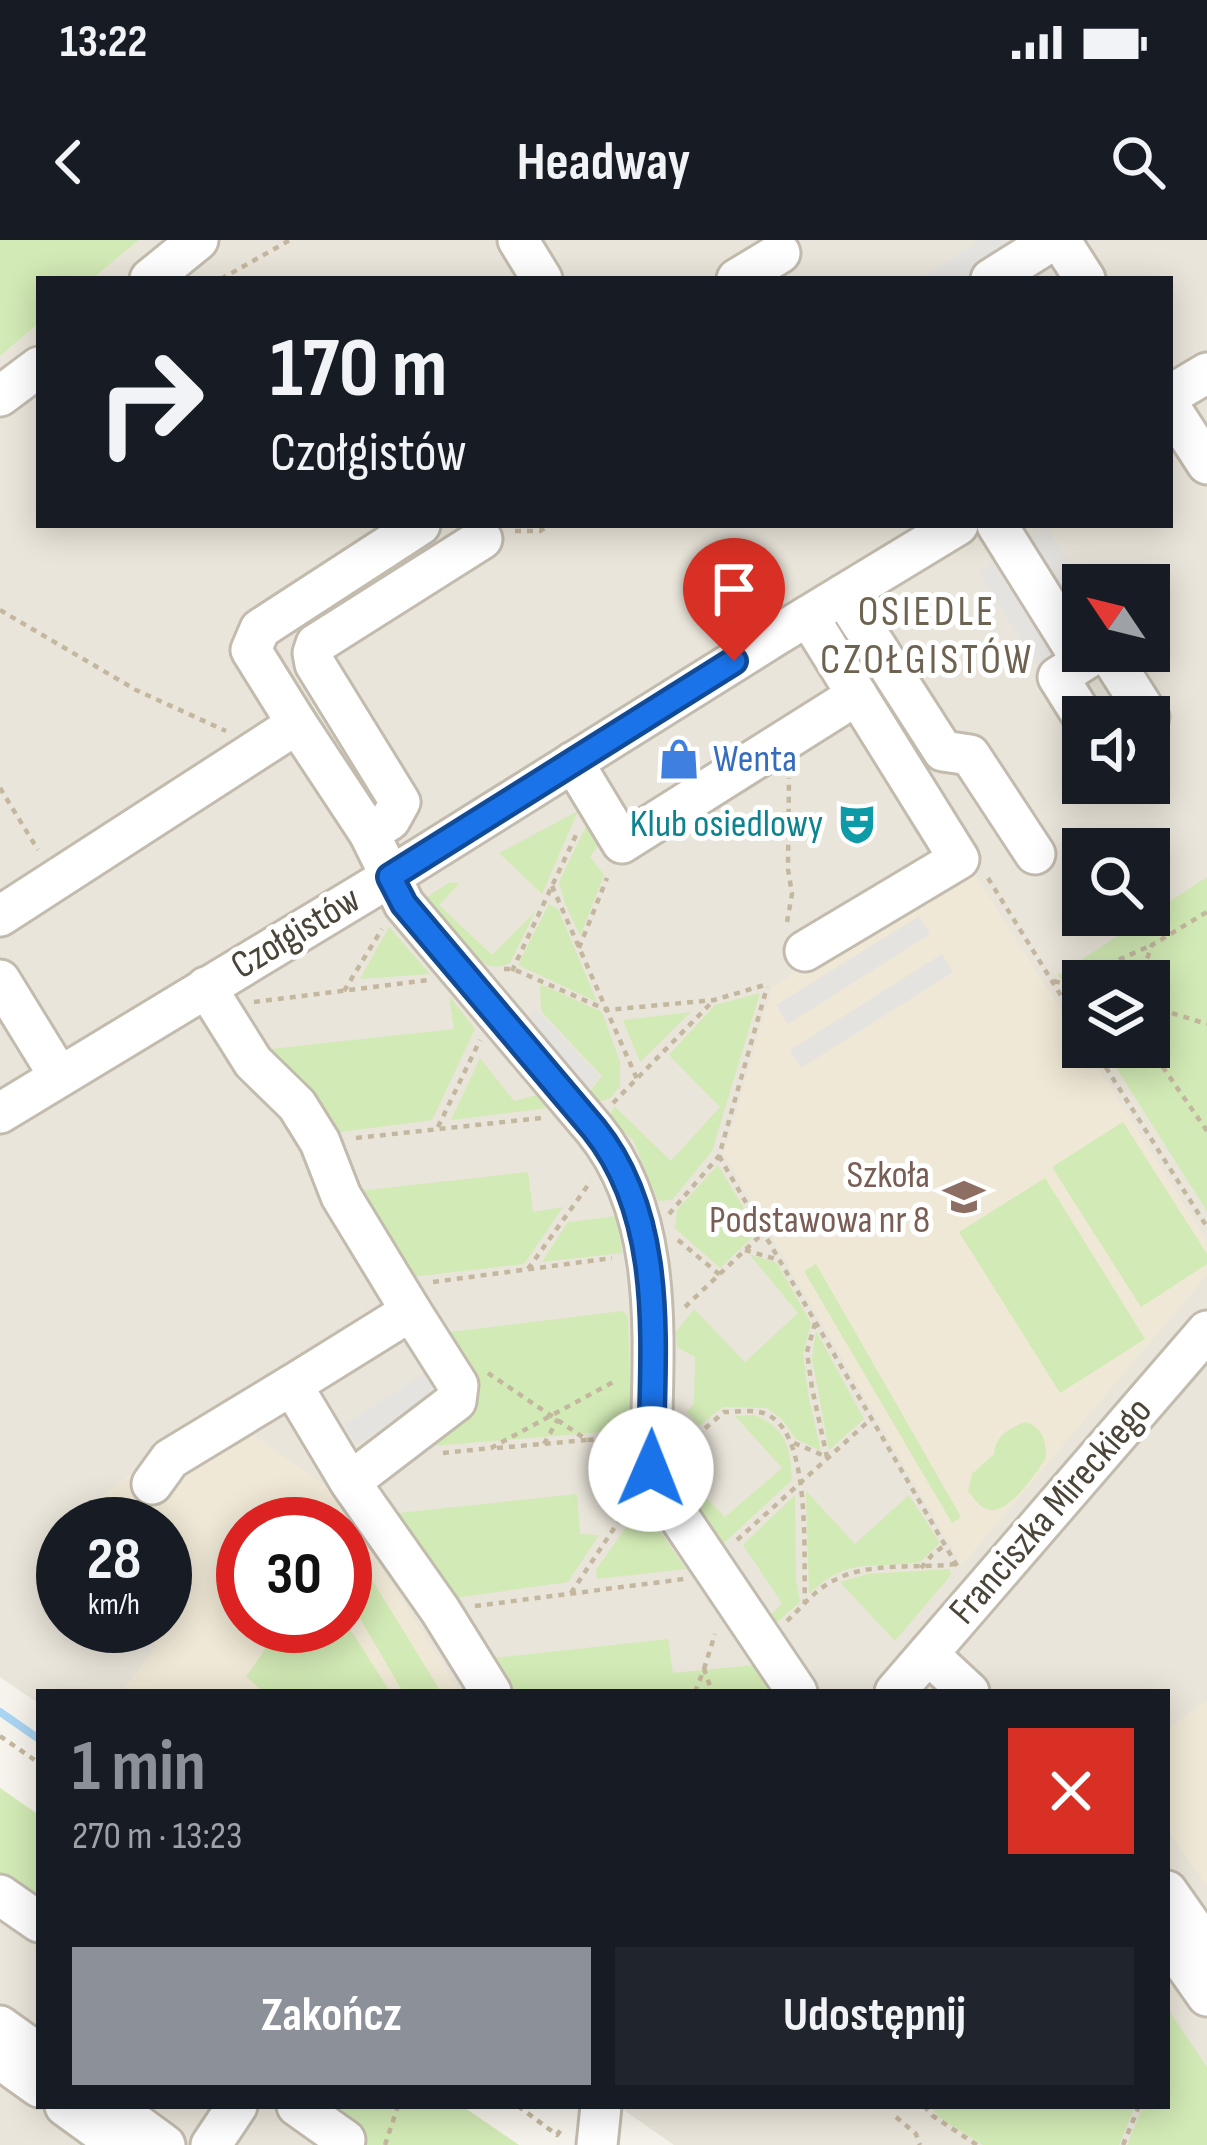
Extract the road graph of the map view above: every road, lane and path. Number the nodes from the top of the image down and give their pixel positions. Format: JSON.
{"nodes":[{"id":1,"x":199,"y":240,"type":"edge"},
{"id":2,"x":290,"y":240,"type":"edge"},
{"id":3,"x":518,"y":240,"type":"edge"},
{"id":4,"x":1057,"y":240,"type":"edge"},
{"id":5,"x":780,"y":253,"type":"dead end"},
{"id":6,"x":154,"y":276,"type":"edge"},
{"id":7,"x":226,"y":276,"type":"edge"},
{"id":8,"x":540,"y":276,"type":"edge"},
{"id":9,"x":742,"y":276,"type":"edge"},
{"id":10,"x":996,"y":276,"type":"edge"},
{"id":11,"x":1083,"y":276,"type":"edge"},
{"id":12,"x":36,"y":369,"type":"edge"},
{"id":13,"x":1207,"y":373,"type":"edge"},
{"id":14,"x":1173,"y":393,"type":"edge"},
{"id":15,"x":0,"y":396,"type":"edge"},
{"id":16,"x":1173,"y":412,"type":"edge"},
{"id":17,"x":1207,"y":464,"type":"edge"},
{"id":18,"x":415,"y":528,"type":"edge"},
{"id":19,"x":545,"y":528,"type":"edge"},
{"id":20,"x":953,"y":528,"type":"edge"},
{"id":21,"x":999,"y":528,"type":"edge"},
{"id":22,"x":495,"y":532,"type":"edge"},
{"id":23,"x":843,"y":595,"type":"junction"},
{"id":24,"x":0,"y":610,"type":"edge"},
{"id":25,"x":1062,"y":610,"type":"edge"},
{"id":26,"x":808,"y":616,"type":"junction"},
{"id":27,"x":1066,"y":672,"type":"edge"},
{"id":28,"x":1110,"y":672,"type":"edge"},
{"id":29,"x":857,"y":694,"type":"junction"},
{"id":30,"x":1070,"y":696,"type":"edge"},
{"id":31,"x":1130,"y":696,"type":"edge"},
{"id":32,"x":297,"y":724,"type":"junction"},
{"id":33,"x":229,"y":733,"type":"dead end"},
{"id":34,"x":573,"y":762,"type":"junction"},
{"id":35,"x":789,"y":766,"type":"dead end"},
{"id":36,"x":0,"y":788,"type":"edge"},
{"id":37,"x":580,"y":828,"type":"dead end"},
{"id":38,"x":369,"y":833,"type":"junction"},
{"id":39,"x":1035,"y":854,"type":"dead end"},
{"id":40,"x":390,"y":877,"type":"junction"},
{"id":41,"x":608,"y":878,"type":"dead end"},
{"id":42,"x":57,"y":881,"type":"junction"},
{"id":43,"x":552,"y":886,"type":"junction"},
{"id":44,"x":1207,"y":912,"type":"edge"},
{"id":45,"x":0,"y":916,"type":"edge"},
{"id":46,"x":388,"y":919,"type":"dead end"},
{"id":47,"x":793,"y":941,"type":"joint"},
{"id":48,"x":1152,"y":945,"type":"junction"},
{"id":49,"x":579,"y":948,"type":"junction"},
{"id":50,"x":1118,"y":960,"type":"edge"},
{"id":51,"x":1146,"y":960,"type":"edge"},
{"id":52,"x":514,"y":968,"type":"junction"},
{"id":53,"x":495,"y":970,"type":"dead end"},
{"id":54,"x":445,"y":978,"type":"dead end"},
{"id":55,"x":0,"y":980,"type":"edge"},
{"id":56,"x":1051,"y":981,"type":"dead end"},
{"id":57,"x":506,"y":983,"type":"dead end"},
{"id":58,"x":1062,"y":984,"type":"edge"},
{"id":59,"x":206,"y":987,"type":"junction"},
{"id":60,"x":344,"y":991,"type":"junction"},
{"id":61,"x":714,"y":1000,"type":"junction"},
{"id":62,"x":256,"y":1001,"type":"dead end"},
{"id":63,"x":607,"y":1010,"type":"junction"},
{"id":64,"x":1170,"y":1013,"type":"edge"},
{"id":65,"x":1207,"y":1024,"type":"edge"},
{"id":66,"x":487,"y":1026,"type":"dead end"},
{"id":67,"x":1106,"y":1068,"type":"edge"},
{"id":68,"x":1164,"y":1068,"type":"edge"},
{"id":69,"x":59,"y":1076,"type":"junction"},
{"id":70,"x":637,"y":1078,"type":"junction"},
{"id":71,"x":613,"y":1103,"type":"dead end"},
{"id":72,"x":0,"y":1112,"type":"edge"},
{"id":73,"x":544,"y":1118,"type":"dead end"},
{"id":74,"x":438,"y":1127,"type":"junction"},
{"id":75,"x":1207,"y":1131,"type":"edge"},
{"id":76,"x":320,"y":1142,"type":"junction"},
{"id":77,"x":718,"y":1156,"type":"junction"},
{"id":78,"x":592,"y":1180,"type":"dead end"},
{"id":79,"x":660,"y":1224,"type":"dead end"},
{"id":80,"x":1207,"y":1227,"type":"edge"},
{"id":81,"x":763,"y":1233,"type":"junction"},
{"id":82,"x":675,"y":1237,"type":"dead end"},
{"id":83,"x":745,"y":1250,"type":"junction"},
{"id":84,"x":630,"y":1256,"type":"dead end"},
{"id":85,"x":779,"y":1260,"type":"junction"},
{"id":86,"x":529,"y":1270,"type":"junction"},
{"id":87,"x":720,"y":1275,"type":"junction"},
{"id":88,"x":404,"y":1299,"type":"junction"},
{"id":89,"x":679,"y":1312,"type":"dead end"},
{"id":90,"x":815,"y":1323,"type":"junction"},
{"id":91,"x":1207,"y":1331,"type":"edge"},
{"id":92,"x":440,"y":1357,"type":"junction"},
{"id":93,"x":621,"y":1378,"type":"dead end"},
{"id":94,"x":292,"y":1384,"type":"junction"},
{"id":95,"x":551,"y":1414,"type":"junction"},
{"id":96,"x":558,"y":1419,"type":"junction"},
{"id":97,"x":871,"y":1419,"type":"junction"},
{"id":98,"x":620,"y":1438,"type":"dead end"},
{"id":99,"x":587,"y":1440,"type":"junction"},
{"id":100,"x":792,"y":1442,"type":"junction"},
{"id":101,"x":544,"y":1444,"type":"junction"},
{"id":102,"x":491,"y":1448,"type":"junction"},
{"id":103,"x":682,"y":1448,"type":"dead end"},
{"id":104,"x":827,"y":1457,"type":"junction"},
{"id":105,"x":383,"y":1459,"type":"junction"},
{"id":106,"x":800,"y":1481,"type":"junction"},
{"id":107,"x":350,"y":1482,"type":"junction"},
{"id":108,"x":152,"y":1484,"type":"dead end"},
{"id":109,"x":618,"y":1522,"type":"dead end"},
{"id":110,"x":736,"y":1540,"type":"dead end"},
{"id":111,"x":946,"y":1544,"type":"junction"},
{"id":112,"x":956,"y":1564,"type":"junction"},
{"id":113,"x":921,"y":1568,"type":"junction"},
{"id":114,"x":962,"y":1574,"type":"dead end"},
{"id":115,"x":701,"y":1577,"type":"dead end"},
{"id":116,"x":571,"y":1594,"type":"junction"},
{"id":117,"x":805,"y":1604,"type":"junction"},
{"id":118,"x":440,"y":1610,"type":"junction"},
{"id":119,"x":717,"y":1629,"type":"dead end"},
{"id":120,"x":774,"y":1633,"type":"dead end"},
{"id":121,"x":928,"y":1654,"type":"junction"},
{"id":122,"x":704,"y":1669,"type":"junction"},
{"id":123,"x":489,"y":1689,"type":"edge"},
{"id":124,"x":696,"y":1689,"type":"edge"},
{"id":125,"x":711,"y":1689,"type":"edge"},
{"id":126,"x":795,"y":1689,"type":"edge"},
{"id":127,"x":899,"y":1689,"type":"edge"},
{"id":128,"x":966,"y":1689,"type":"edge"},
{"id":129,"x":0,"y":1736,"type":"edge"},
{"id":130,"x":36,"y":1761,"type":"edge"},
{"id":131,"x":1170,"y":1895,"type":"edge"},
{"id":132,"x":1170,"y":1944,"type":"edge"},
{"id":133,"x":1207,"y":1948,"type":"edge"},
{"id":134,"x":1207,"y":1996,"type":"edge"},
{"id":135,"x":0,"y":2026,"type":"edge"},
{"id":136,"x":36,"y":2052,"type":"edge"},
{"id":137,"x":0,"y":2060,"type":"edge"},
{"id":138,"x":36,"y":2085,"type":"edge"},
{"id":139,"x":69,"y":2109,"type":"edge"},
{"id":140,"x":116,"y":2109,"type":"edge"},
{"id":141,"x":236,"y":2109,"type":"edge"},
{"id":142,"x":301,"y":2109,"type":"edge"},
{"id":143,"x":397,"y":2109,"type":"edge"},
{"id":144,"x":522,"y":2109,"type":"edge"},
{"id":145,"x":927,"y":2109,"type":"edge"},
{"id":146,"x":1138,"y":2109,"type":"edge"},
{"id":147,"x":896,"y":2117,"type":"dead end"},
{"id":148,"x":589,"y":2124,"type":"edge"},
{"id":149,"x":557,"y":2135,"type":"junction"},
{"id":150,"x":345,"y":2140,"type":"dead end"},
{"id":151,"x":553,"y":2143,"type":"edge"},
{"id":152,"x":119,"y":2145,"type":"edge"},
{"id":153,"x":165,"y":2145,"type":"edge"},
{"id":154,"x":211,"y":2145,"type":"edge"},
{"id":155,"x":385,"y":2145,"type":"edge"},
{"id":156,"x":920,"y":2145,"type":"edge"},
{"id":157,"x":977,"y":2145,"type":"edge"},
{"id":158,"x":1123,"y":2145,"type":"edge"}],
"edges":[{"from":1,"to":6,"type":"street"},
{"from":2,"to":7,"type":"path"},
{"from":3,"to":8,"type":"street"},
{"from":4,"to":10,"type":"street"},
{"from":4,"to":11,"type":"street"},
{"from":5,"to":9,"type":"street"},
{"from":12,"to":15,"type":"street"},
{"from":13,"to":14,"type":"street"},
{"from":16,"to":17,"type":"street"},
{"from":18,"to":32,"type":"street"},
{"from":19,"to":22,"type":"path"},
{"from":20,"to":23,"type":"street","name":"Czołgistów"},
{"from":21,"to":25,"type":"street"},
{"from":22,"to":38,"type":"street"},
{"from":23,"to":26,"type":"street","name":"Czołgistów"},
{"from":23,"to":39,"type":"street"},
{"from":24,"to":33,"type":"path"},
{"from":26,"to":29,"type":"street"},
{"from":26,"to":34,"type":"street","name":"Czołgistów"},
{"from":27,"to":30,"type":"street"},
{"from":28,"to":31,"type":"street"},
{"from":29,"to":34,"type":"street"},
{"from":29,"to":47,"type":"street"},
{"from":32,"to":38,"type":"street"},
{"from":32,"to":42,"type":"street"},
{"from":34,"to":40,"type":"street","name":"Czołgistów"},
{"from":35,"to":47,"type":"path"},
{"from":36,"to":42,"type":"path"},
{"from":37,"to":43,"type":"path"},
{"from":38,"to":40,"type":"street"},
{"from":40,"to":59,"type":"street","name":"Czołgistów"},
{"from":40,"to":126,"type":"street"},
{"from":41,"to":49,"type":"path"},
{"from":42,"to":45,"type":"street"},
{"from":43,"to":49,"type":"path"},
{"from":43,"to":52,"type":"path"},
{"from":44,"to":48,"type":"path"},
{"from":46,"to":60,"type":"path"},
{"from":48,"to":50,"type":"path"},
{"from":48,"to":51,"type":"path"},
{"from":49,"to":63,"type":"path"},
{"from":52,"to":53,"type":"path"},
{"from":52,"to":57,"type":"path"},
{"from":52,"to":63,"type":"path"},
{"from":54,"to":60,"type":"path"},
{"from":55,"to":69,"type":"street"},
{"from":56,"to":58,"type":"path"},
{"from":59,"to":69,"type":"street","name":"Czołgistów"},
{"from":59,"to":76,"type":"street"},
{"from":60,"to":62,"type":"path"},
{"from":61,"to":63,"type":"path"},
{"from":61,"to":70,"type":"path"},
{"from":61,"to":77,"type":"path"},
{"from":63,"to":70,"type":"path"},
{"from":64,"to":65,"type":"path"},
{"from":66,"to":74,"type":"path"},
{"from":67,"to":80,"type":"path"},
{"from":68,"to":75,"type":"path"},
{"from":69,"to":72,"type":"street","name":"Czołgistów"},
{"from":70,"to":71,"type":"path"},
{"from":73,"to":74,"type":"path"},
{"from":74,"to":76,"type":"path"},
{"from":76,"to":88,"type":"street"},
{"from":77,"to":79,"type":"path"},
{"from":77,"to":81,"type":"path"},
{"from":78,"to":86,"type":"path"},
{"from":81,"to":83,"type":"path"},
{"from":81,"to":85,"type":"path"},
{"from":82,"to":87,"type":"path"},
{"from":83,"to":85,"type":"path"},
{"from":83,"to":87,"type":"path"},
{"from":84,"to":86,"type":"path"},
{"from":85,"to":90,"type":"path"},
{"from":86,"to":88,"type":"path"},
{"from":87,"to":89,"type":"path"},
{"from":88,"to":92,"type":"street"},
{"from":88,"to":94,"type":"street"},
{"from":90,"to":97,"type":"path"},
{"from":90,"to":104,"type":"path"},
{"from":91,"to":121,"type":"street","name":"Franciszka Mireckiego"},
{"from":92,"to":95,"type":"path"},
{"from":92,"to":105,"type":"street"},
{"from":93,"to":95,"type":"path"},
{"from":94,"to":107,"type":"street"},
{"from":94,"to":108,"type":"street"},
{"from":95,"to":96,"type":"path"},
{"from":95,"to":102,"type":"path"},
{"from":96,"to":99,"type":"path"},
{"from":96,"to":101,"type":"path"},
{"from":97,"to":104,"type":"path"},
{"from":97,"to":111,"type":"path"},
{"from":98,"to":99,"type":"path"},
{"from":99,"to":101,"type":"path"},
{"from":100,"to":103,"type":"path"},
{"from":100,"to":104,"type":"path"},
{"from":100,"to":106,"type":"path"},
{"from":101,"to":102,"type":"path"},
{"from":102,"to":105,"type":"path"},
{"from":104,"to":106,"type":"path"},
{"from":105,"to":107,"type":"street"},
{"from":106,"to":110,"type":"path"},
{"from":106,"to":117,"type":"path"},
{"from":107,"to":118,"type":"street"},
{"from":109,"to":116,"type":"path"},
{"from":111,"to":112,"type":"path"},
{"from":111,"to":113,"type":"path"},
{"from":112,"to":113,"type":"path"},
{"from":112,"to":114,"type":"path"},
{"from":113,"to":117,"type":"path"},
{"from":115,"to":116,"type":"path"},
{"from":116,"to":118,"type":"path"},
{"from":117,"to":120,"type":"path"},
{"from":118,"to":123,"type":"street"},
{"from":119,"to":122,"type":"path"},
{"from":121,"to":127,"type":"street","name":"Franciszka Mireckiego"},
{"from":121,"to":128,"type":"street"},
{"from":122,"to":124,"type":"path"},
{"from":122,"to":125,"type":"path"},
{"from":129,"to":130,"type":"path"},
{"from":131,"to":133,"type":"street"},
{"from":132,"to":134,"type":"street"},
{"from":135,"to":136,"type":"street"},
{"from":137,"to":138,"type":"street"},
{"from":139,"to":152,"type":"street"},
{"from":140,"to":153,"type":"street"},
{"from":141,"to":154,"type":"street"},
{"from":142,"to":150,"type":"street"},
{"from":143,"to":155,"type":"path"},
{"from":144,"to":149,"type":"path"},
{"from":145,"to":157,"type":"path"},
{"from":146,"to":158,"type":"path"},
{"from":147,"to":156,"type":"path"},
{"from":148,"to":149,"type":"path"},
{"from":149,"to":151,"type":"path"}]}
